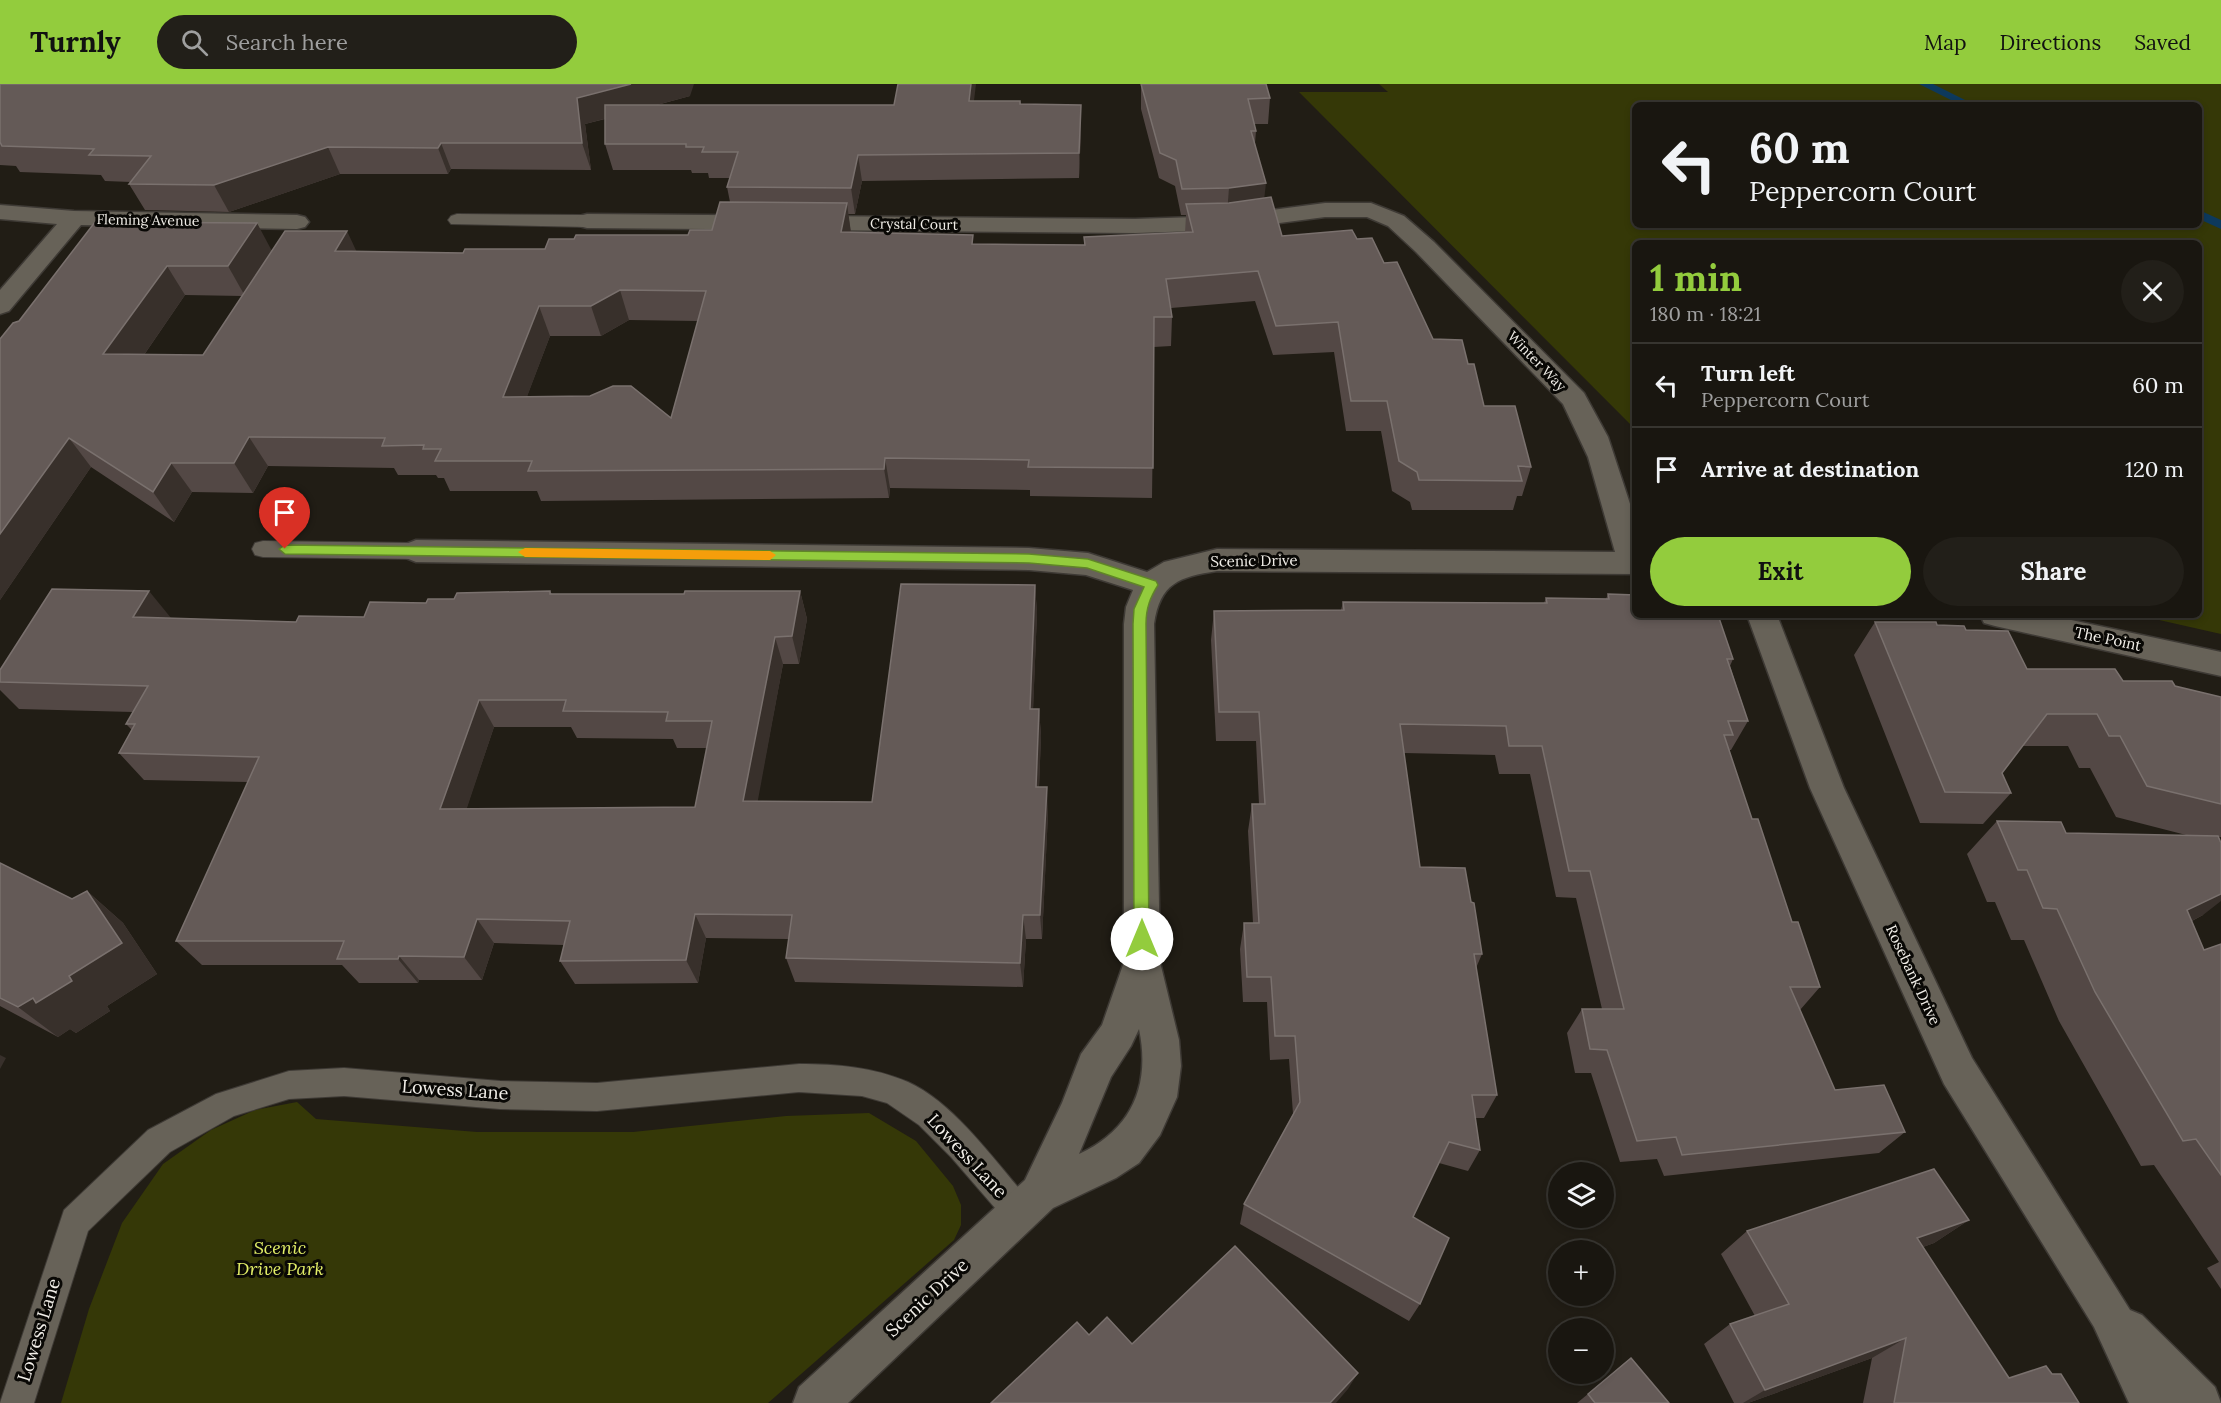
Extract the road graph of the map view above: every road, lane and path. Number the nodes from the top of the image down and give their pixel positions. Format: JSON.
{"nodes":[{"id":1,"x":1371,"y":210,"type":"joint"},
{"id":2,"x":0,"y":212,"type":"edge"},
{"id":3,"x":74,"y":218,"type":"junction"},
{"id":4,"x":456,"y":220,"type":"dead end"},
{"id":5,"x":587,"y":221,"type":"joint"},
{"id":6,"x":297,"y":222,"type":"dead end"},
{"id":7,"x":0,"y":306,"type":"edge"},
{"id":8,"x":263,"y":549,"type":"dead end"},
{"id":9,"x":416,"y":551,"type":"joint"},
{"id":10,"x":1632,"y":557,"type":"edge"},
{"id":11,"x":1632,"y":563,"type":"edge"},
{"id":12,"x":1151,"y":585,"type":"junction"},
{"id":13,"x":1763,"y":618,"type":"edge"},
{"id":14,"x":2009,"y":618,"type":"edge"},
{"id":15,"x":2221,"y":664,"type":"edge"},
{"id":16,"x":1142,"y":962,"type":"junction"},
{"id":17,"x":1029,"y":1203,"type":"junction"},
{"id":18,"x":2109,"y":1312,"type":"junction"},
{"id":19,"x":17,"y":1403,"type":"edge"},
{"id":20,"x":815,"y":1403,"type":"edge"},
{"id":21,"x":2152,"y":1403,"type":"edge"},
{"id":22,"x":2199,"y":1403,"type":"edge"}],
"edges":[{"from":1,"to":5,"type":"street","name":"Crystal Court"},
{"from":1,"to":10,"type":"street","name":"Winter Way"},
{"from":2,"to":3,"type":"street","name":"Fleming Avenue"},
{"from":3,"to":6,"type":"street","name":"Fleming Avenue"},
{"from":3,"to":7,"type":"street"},
{"from":4,"to":5,"type":"lane","name":"Crystal Court"},
{"from":8,"to":9,"type":"lane"},
{"from":9,"to":12,"type":"street"},
{"from":11,"to":12,"type":"street","name":"Scenic Drive"},
{"from":12,"to":16,"type":"street","name":"Scenic Drive"},
{"from":13,"to":18,"type":"street","name":"Rosebank Drive"},
{"from":14,"to":15,"type":"street","name":"The Point"},
{"from":16,"to":17,"type":"street","name":"Scenic Drive"},
{"from":16,"to":17,"type":"street","name":"Scenic Drive"},
{"from":17,"to":19,"type":"lane","name":"Lowess Lane"},
{"from":17,"to":20,"type":"street","name":"Scenic Drive"},
{"from":18,"to":21,"type":"street","name":"Rosebank Drive"},
{"from":18,"to":22,"type":"street","name":"Rosebank Drive"}]}
